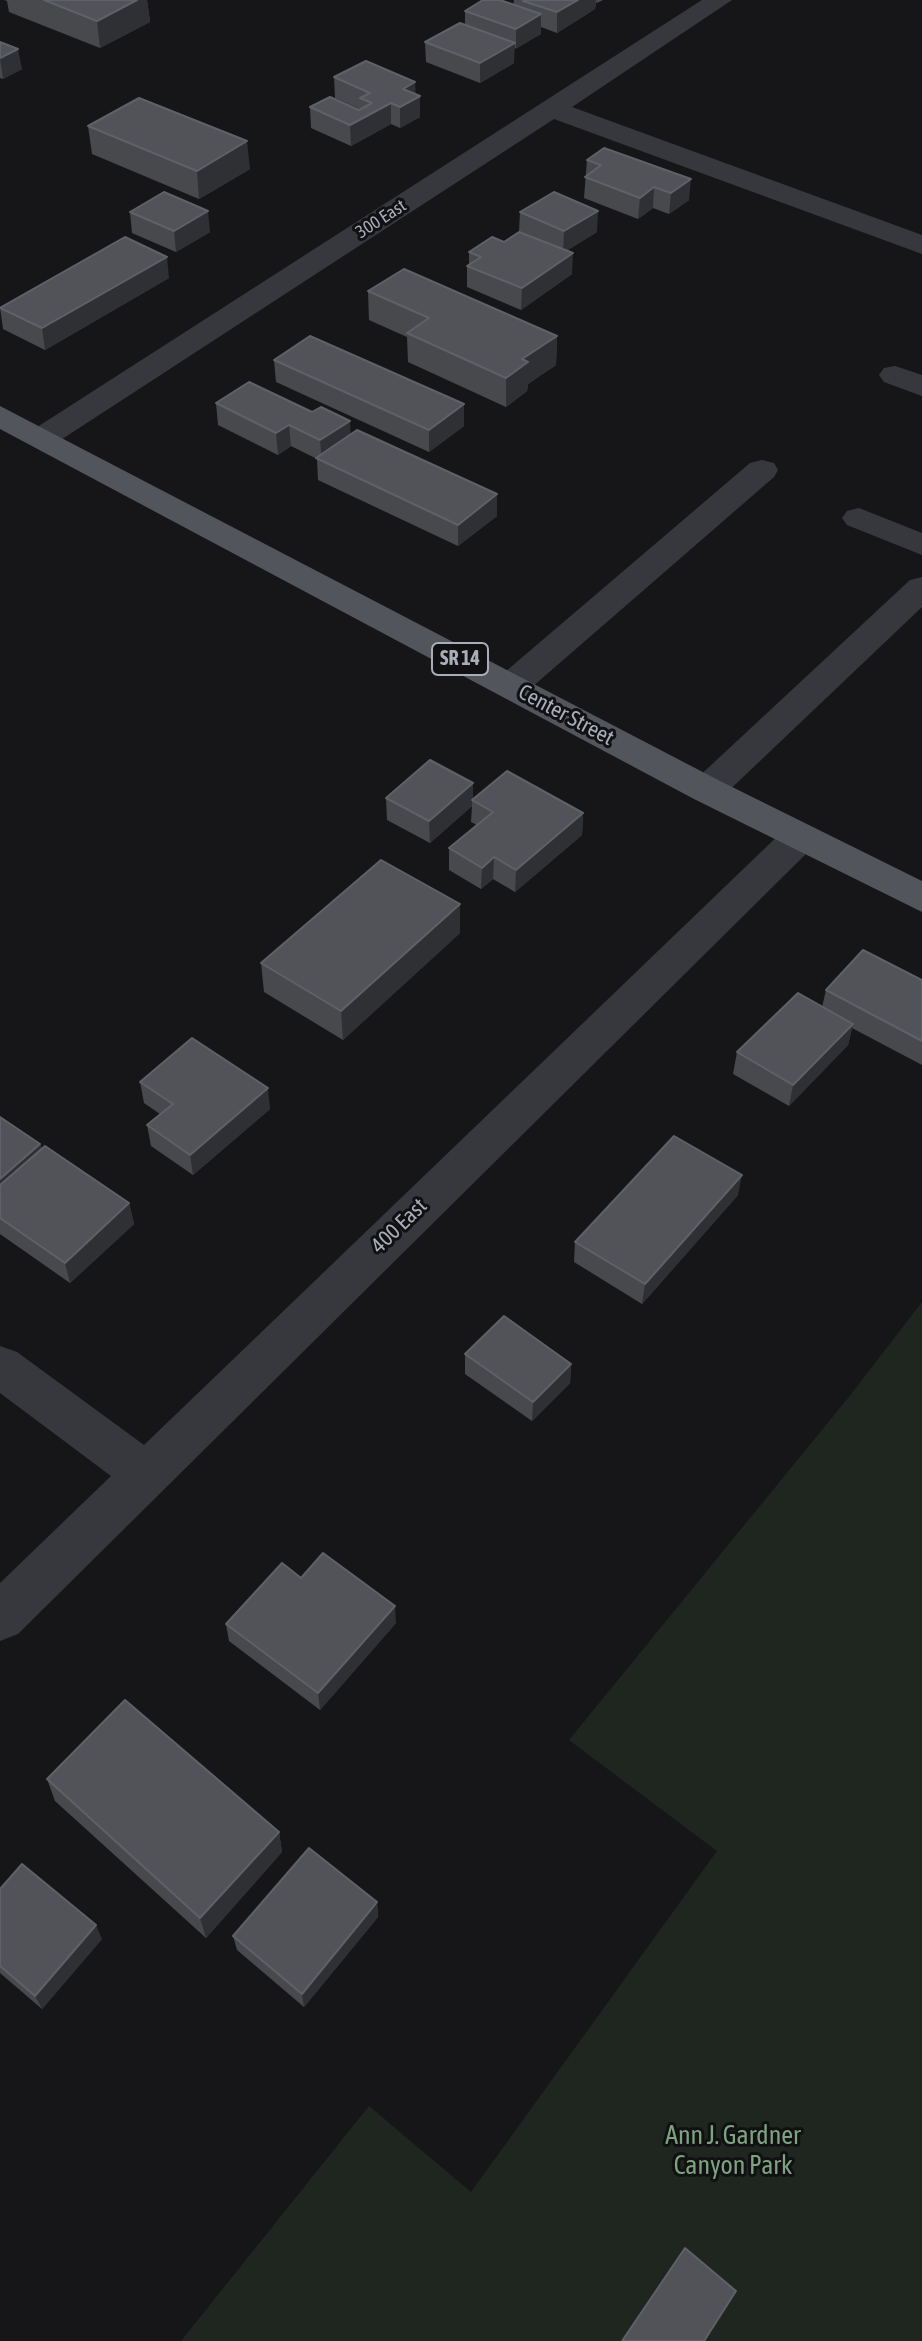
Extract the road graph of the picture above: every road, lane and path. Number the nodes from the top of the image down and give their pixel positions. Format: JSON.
{"nodes":[{"id":1,"x":719,"y":0,"type":"edge"},
{"id":2,"x":552,"y":109,"type":"junction"},
{"id":3,"x":922,"y":245,"type":"edge"},
{"id":4,"x":0,"y":416,"type":"edge"},
{"id":5,"x":42,"y":438,"type":"junction"},
{"id":6,"x":762,"y":470,"type":"dead end"},
{"id":7,"x":859,"y":518,"type":"dead end"},
{"id":8,"x":922,"y":545,"type":"edge"},
{"id":9,"x":922,"y":588,"type":"edge"},
{"id":10,"x":511,"y":686,"type":"junction"},
{"id":11,"x":707,"y":790,"type":"junction"},
{"id":12,"x":800,"y":837,"type":"junction"},
{"id":13,"x":922,"y":898,"type":"edge"},
{"id":14,"x":0,"y":1366,"type":"edge"},
{"id":15,"x":145,"y":1473,"type":"junction"},
{"id":16,"x":0,"y":1617,"type":"edge"}],
"edges":[{"from":1,"to":2,"type":"street","name":"300 East"},
{"from":2,"to":3,"type":"street"},
{"from":2,"to":5,"type":"street","name":"300 East"},
{"from":4,"to":5,"type":"main road","name":"Center Street","number":"SR 14"},
{"from":5,"to":10,"type":"main road","name":"Center Street","number":"SR 14"},
{"from":6,"to":10,"type":"street"},
{"from":7,"to":8,"type":"street"},
{"from":9,"to":11,"type":"street"},
{"from":10,"to":11,"type":"main road","name":"Center Street","number":"SR 14"},
{"from":11,"to":12,"type":"main road","name":"Center Street","number":"SR 14"},
{"from":12,"to":13,"type":"main road","name":"Center Street","number":"SR 14"},
{"from":12,"to":15,"type":"street","name":"400 East"},
{"from":14,"to":15,"type":"street"},
{"from":15,"to":16,"type":"street","name":"400 East"}]}
